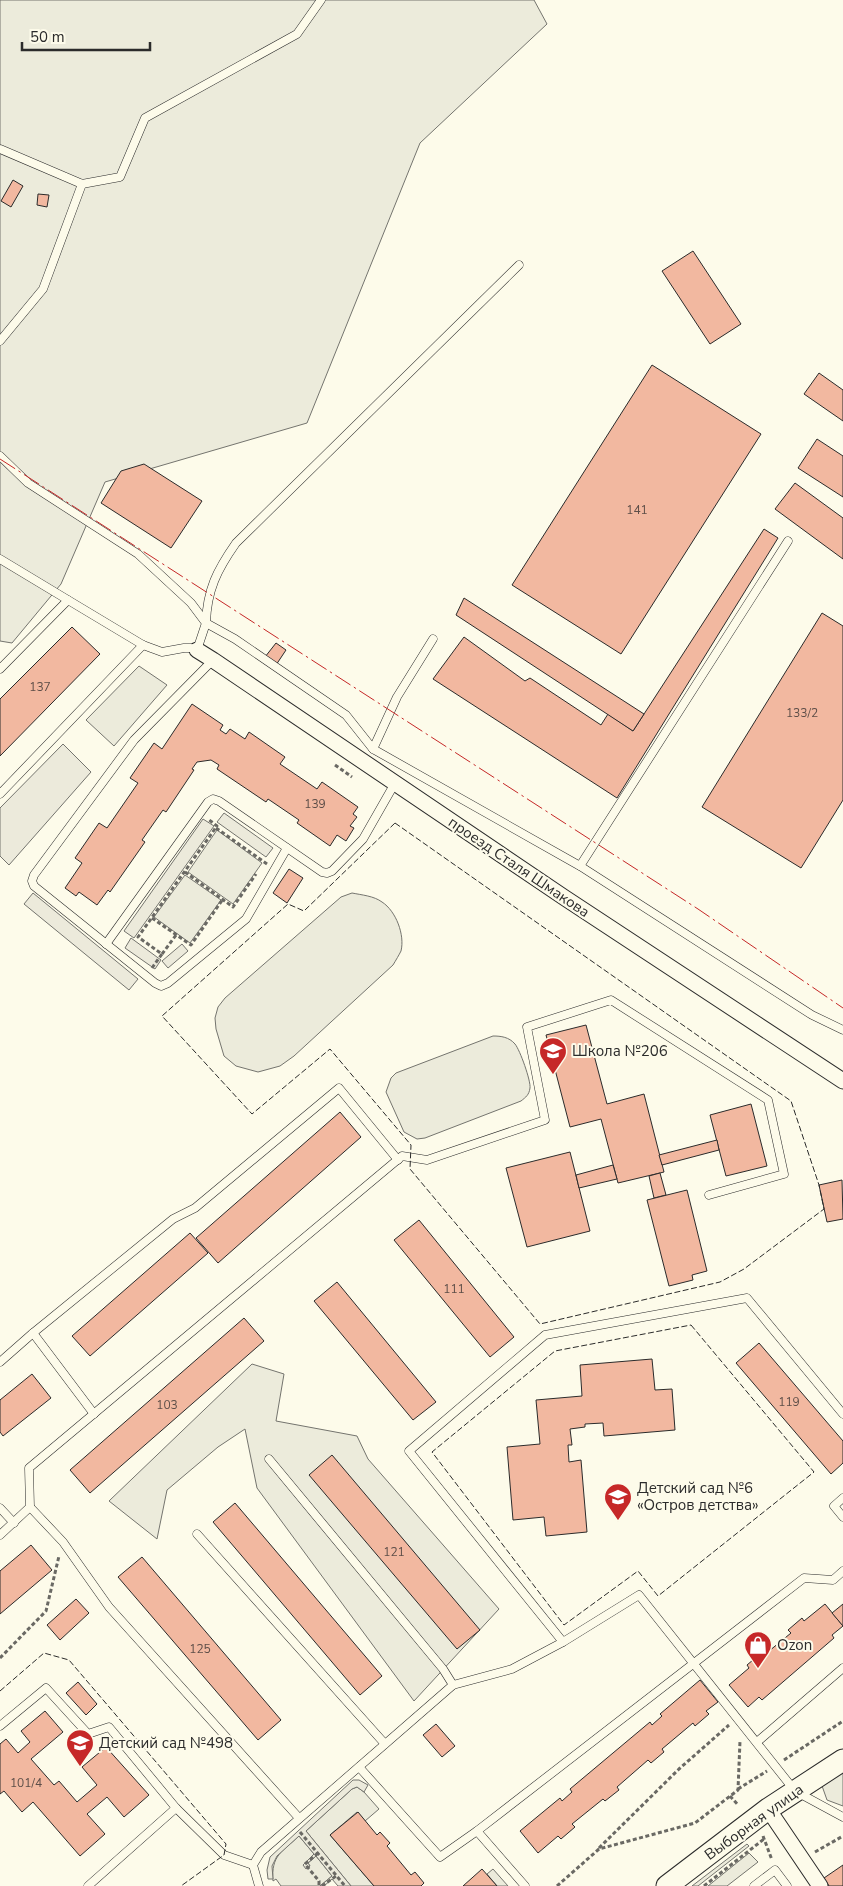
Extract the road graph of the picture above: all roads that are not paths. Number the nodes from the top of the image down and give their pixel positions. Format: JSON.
{"nodes":[{"id":1,"x":320,"y":0,"type":"edge"},
{"id":2,"x":0,"y":148,"type":"edge"},
{"id":3,"x":82,"y":184,"type":"junction"},
{"id":4,"x":519,"y":265,"type":"dead end"},
{"id":5,"x":0,"y":341,"type":"edge"},
{"id":6,"x":0,"y":456,"type":"edge"},
{"id":7,"x":788,"y":541,"type":"dead end"},
{"id":8,"x":0,"y":559,"type":"edge"},
{"id":9,"x":68,"y":600,"type":"junction"},
{"id":10,"x":206,"y":623,"type":"junction"},
{"id":11,"x":433,"y":639,"type":"dead end"},
{"id":12,"x":144,"y":645,"type":"junction"},
{"id":13,"x":197,"y":650,"type":"junction"},
{"id":14,"x":213,"y":660,"type":"junction"},
{"id":15,"x":0,"y":669,"type":"edge"},
{"id":16,"x":372,"y":749,"type":"junction"},
{"id":17,"x":395,"y":782,"type":"junction"},
{"id":18,"x":0,"y":794,"type":"edge"},
{"id":19,"x":287,"y":848,"type":"junction"},
{"id":20,"x":580,"y":866,"type":"junction"},
{"id":21,"x":106,"y":944,"type":"junction"},
{"id":22,"x":843,"y":1030,"type":"edge"},
{"id":23,"x":843,"y":1081,"type":"edge"},
{"id":24,"x":398,"y":1160,"type":"junction"},
{"id":25,"x":709,"y":1195,"type":"dead end"},
{"id":26,"x":33,"y":1333,"type":"junction"},
{"id":27,"x":0,"y":1362,"type":"edge"},
{"id":28,"x":94,"y":1414,"type":"junction"},
{"id":29,"x":843,"y":1414,"type":"edge"},
{"id":30,"x":269,"y":1459,"type":"dead end"},
{"id":31,"x":843,"y":1498,"type":"edge"},
{"id":32,"x":30,"y":1507,"type":"junction"},
{"id":33,"x":0,"y":1508,"type":"edge"},
{"id":34,"x":843,"y":1517,"type":"edge"},
{"id":35,"x":14,"y":1523,"type":"junction"},
{"id":36,"x":197,"y":1534,"type":"dead end"},
{"id":37,"x":0,"y":1535,"type":"edge"},
{"id":38,"x":843,"y":1571,"type":"edge"},
{"id":39,"x":564,"y":1642,"type":"junction"},
{"id":40,"x":693,"y":1662,"type":"junction"},
{"id":41,"x":843,"y":1668,"type":"edge"},
{"id":42,"x":452,"y":1685,"type":"junction"},
{"id":43,"x":0,"y":1726,"type":"edge"},
{"id":44,"x":757,"y":1742,"type":"junction"},
{"id":45,"x":385,"y":1744,"type":"junction"},
{"id":46,"x":843,"y":1760,"type":"edge"},
{"id":47,"x":359,"y":1767,"type":"junction"},
{"id":48,"x":795,"y":1791,"type":"junction"},
{"id":49,"x":176,"y":1808,"type":"junction"},
{"id":50,"x":768,"y":1809,"type":"junction"},
{"id":51,"x":843,"y":1818,"type":"edge"},
{"id":52,"x":296,"y":1821,"type":"junction"},
{"id":53,"x":477,"y":1831,"type":"junction"},
{"id":54,"x":253,"y":1865,"type":"junction"},
{"id":55,"x":88,"y":1886,"type":"edge"},
{"id":56,"x":259,"y":1886,"type":"edge"},
{"id":57,"x":525,"y":1886,"type":"edge"},
{"id":58,"x":667,"y":1886,"type":"edge"},
{"id":59,"x":754,"y":1886,"type":"edge"},
{"id":60,"x":787,"y":1886,"type":"edge"},
{"id":61,"x":820,"y":1886,"type":"edge"}],
"edges":[{"from":1,"to":3,"type":"lane"},
{"from":2,"to":3,"type":"lane"},
{"from":3,"to":5,"type":"lane"},
{"from":4,"to":10,"type":"lane"},
{"from":6,"to":10,"type":"lane"},
{"from":7,"to":20,"type":"lane"},
{"from":8,"to":9,"type":"lane"},
{"from":9,"to":12,"type":"lane"},
{"from":9,"to":15,"type":"lane"},
{"from":10,"to":13,"type":"lane"},
{"from":10,"to":16,"type":"lane"},
{"from":11,"to":16,"type":"lane"},
{"from":12,"to":13,"type":"lane"},
{"from":12,"to":18,"type":"lane"},
{"from":13,"to":14,"type":"street","name":"проезд Сталя Шмакова"},
{"from":14,"to":17,"type":"street","name":"проезд Сталя Шмакова"},
{"from":14,"to":21,"type":"lane"},
{"from":16,"to":20,"type":"lane"},
{"from":17,"to":19,"type":"lane"},
{"from":17,"to":23,"type":"street","name":"проезд Сталя Шмакова"},
{"from":19,"to":21,"type":"lane"},
{"from":19,"to":21,"type":"lane"},
{"from":20,"to":22,"type":"lane"},
{"from":24,"to":25,"type":"lane"},
{"from":24,"to":26,"type":"lane"},
{"from":24,"to":28,"type":"lane"},
{"from":26,"to":27,"type":"lane"},
{"from":26,"to":28,"type":"lane"},
{"from":28,"to":32,"type":"lane"},
{"from":29,"to":39,"type":"lane"},
{"from":30,"to":42,"type":"lane"},
{"from":31,"to":34,"type":"lane"},
{"from":32,"to":35,"type":"lane"},
{"from":32,"to":52,"type":"lane"},
{"from":33,"to":35,"type":"lane"},
{"from":35,"to":37,"type":"lane"},
{"from":36,"to":45,"type":"lane"},
{"from":38,"to":40,"type":"lane"},
{"from":39,"to":40,"type":"lane"},
{"from":39,"to":42,"type":"lane"},
{"from":40,"to":44,"type":"lane"},
{"from":40,"to":53,"type":"lane"},
{"from":41,"to":44,"type":"lane"},
{"from":42,"to":45,"type":"lane"},
{"from":43,"to":49,"type":"lane"},
{"from":44,"to":48,"type":"lane"},
{"from":45,"to":47,"type":"lane"},
{"from":46,"to":48,"type":"main road","name":"Выборная улица"},
{"from":47,"to":52,"type":"lane"},
{"from":47,"to":53,"type":"lane"},
{"from":48,"to":50,"type":"main road","name":"Выборная улица"},
{"from":48,"to":51,"type":"lane"},
{"from":49,"to":54,"type":"lane"},
{"from":49,"to":55,"type":"lane"},
{"from":50,"to":58,"type":"main road","name":"Выборная улица"},
{"from":50,"to":61,"type":"street"},
{"from":52,"to":54,"type":"lane"},
{"from":53,"to":57,"type":"lane"},
{"from":54,"to":56,"type":"lane"},
{"from":59,"to":60,"type":"lane"}]}
